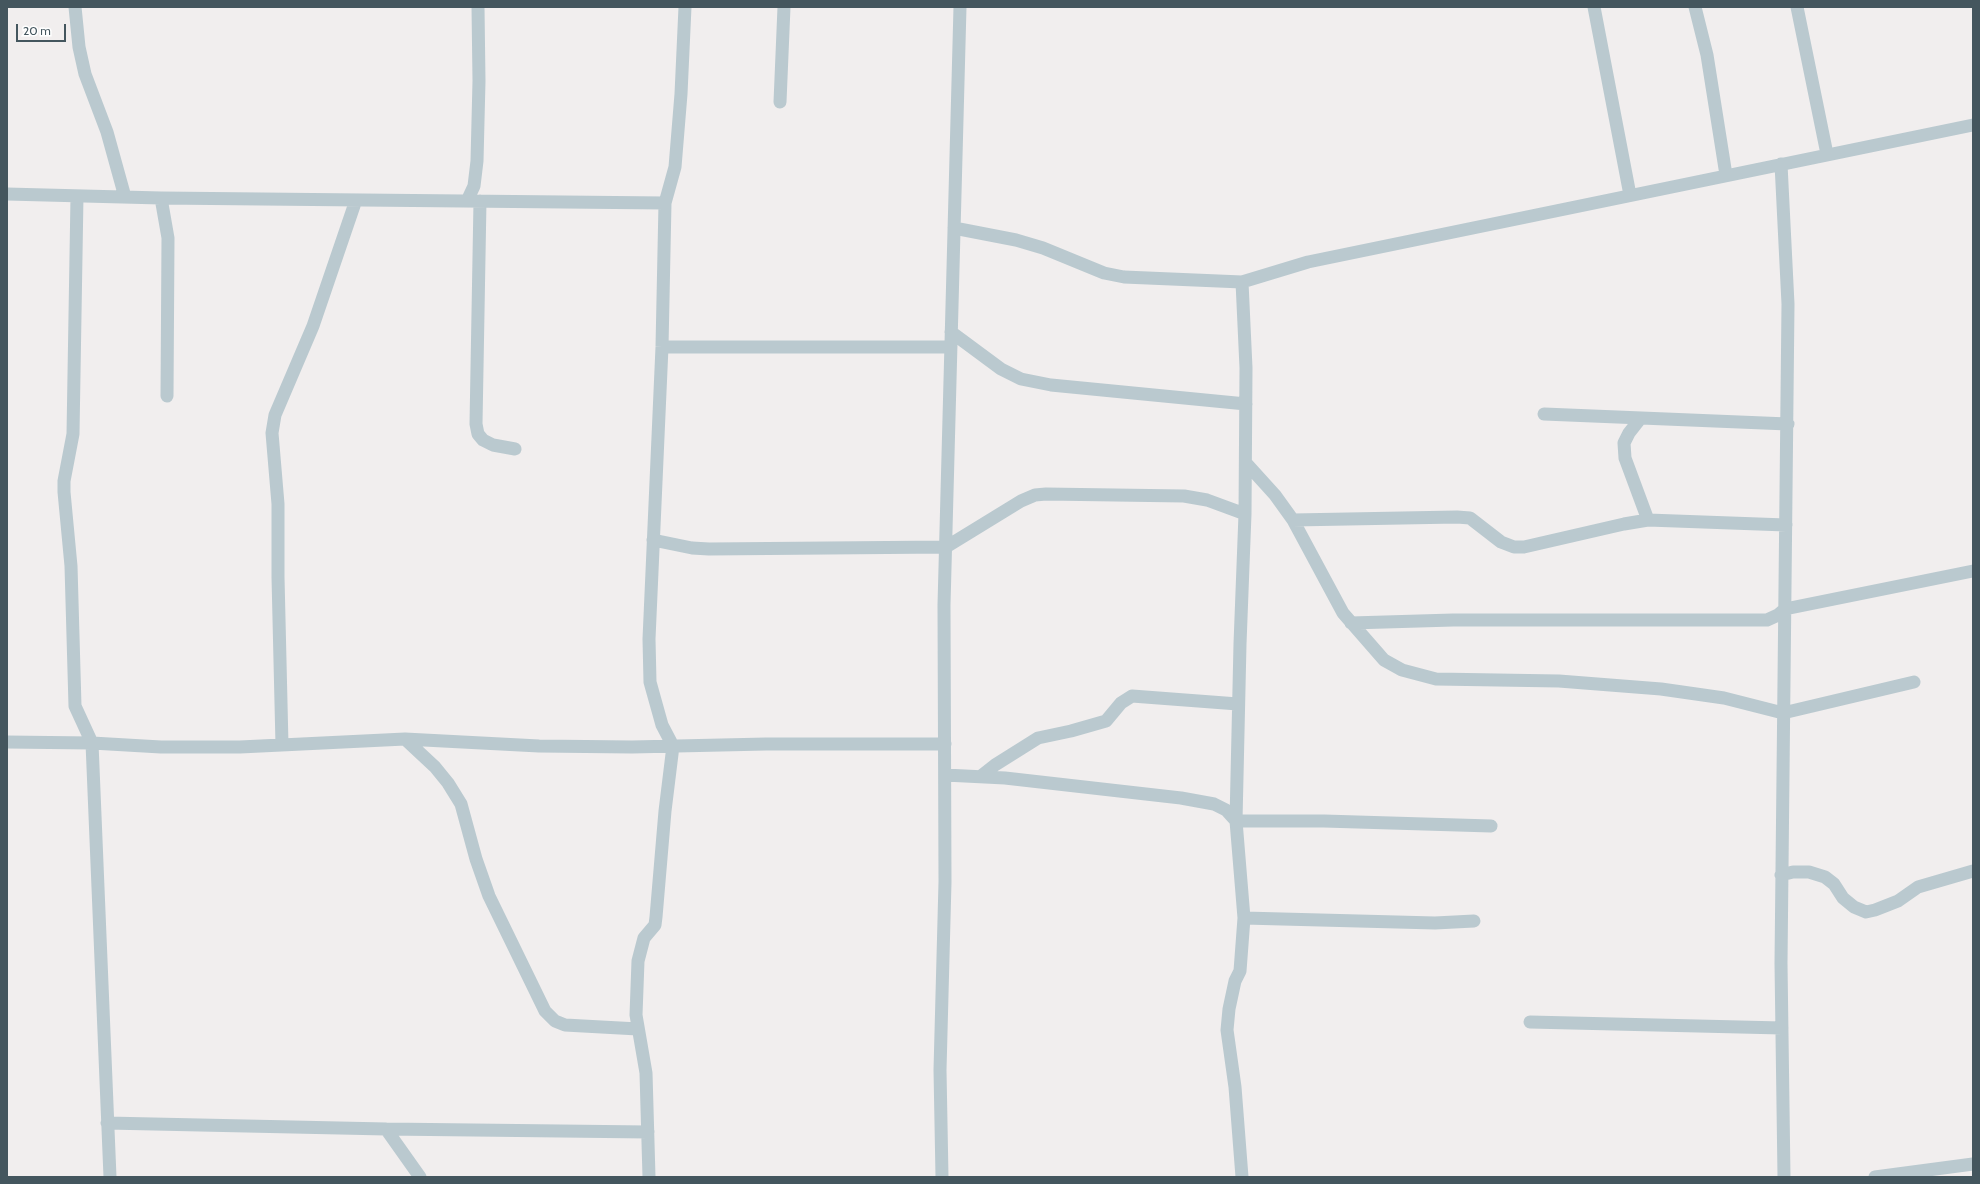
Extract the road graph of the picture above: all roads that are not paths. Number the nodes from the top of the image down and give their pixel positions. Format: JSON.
{"nodes":[{"id":1,"x":75,"y":7,"type":"edge"},
{"id":2,"x":478,"y":7,"type":"edge"},
{"id":3,"x":685,"y":7,"type":"edge"},
{"id":4,"x":784,"y":7,"type":"edge"},
{"id":5,"x":960,"y":7,"type":"edge"},
{"id":6,"x":1594,"y":7,"type":"edge"},
{"id":7,"x":1695,"y":7,"type":"edge"},
{"id":8,"x":1797,"y":7,"type":"edge"},
{"id":9,"x":780,"y":102,"type":"dead end"},
{"id":10,"x":1973,"y":126,"type":"edge"},
{"id":11,"x":1828,"y":154,"type":"junction"},
{"id":12,"x":1781,"y":164,"type":"junction"},
{"id":13,"x":1726,"y":175,"type":"junction"},
{"id":14,"x":7,"y":194,"type":"edge"},
{"id":15,"x":1630,"y":195,"type":"junction"},
{"id":16,"x":77,"y":196,"type":"junction"},
{"id":17,"x":125,"y":197,"type":"junction"},
{"id":18,"x":161,"y":198,"type":"junction"},
{"id":19,"x":356,"y":200,"type":"junction"},
{"id":20,"x":467,"y":201,"type":"junction"},
{"id":21,"x":480,"y":201,"type":"junction"},
{"id":22,"x":665,"y":203,"type":"junction"},
{"id":23,"x":954,"y":228,"type":"junction"},
{"id":24,"x":1242,"y":282,"type":"junction"},
{"id":25,"x":951,"y":332,"type":"junction"},
{"id":26,"x":662,"y":347,"type":"junction"},
{"id":27,"x":951,"y":347,"type":"junction"},
{"id":28,"x":167,"y":396,"type":"dead end"},
{"id":29,"x":1246,"y":404,"type":"junction"},
{"id":30,"x":1544,"y":414,"type":"dead end"},
{"id":31,"x":1640,"y":419,"type":"junction"},
{"id":32,"x":1788,"y":424,"type":"junction"},
{"id":33,"x":515,"y":449,"type":"dead end"},
{"id":34,"x":1246,"y":463,"type":"junction"},
{"id":35,"x":1245,"y":514,"type":"junction"},
{"id":36,"x":1293,"y":520,"type":"junction"},
{"id":37,"x":1648,"y":520,"type":"junction"},
{"id":38,"x":1786,"y":525,"type":"junction"},
{"id":39,"x":653,"y":540,"type":"junction"},
{"id":40,"x":946,"y":547,"type":"junction"},
{"id":41,"x":1973,"y":571,"type":"edge"},
{"id":42,"x":1785,"y":609,"type":"junction"},
{"id":43,"x":1351,"y":623,"type":"junction"},
{"id":44,"x":1914,"y":682,"type":"dead end"},
{"id":45,"x":1238,"y":704,"type":"junction"},
{"id":46,"x":1783,"y":713,"type":"junction"},
{"id":47,"x":404,"y":740,"type":"junction"},
{"id":48,"x":7,"y":742,"type":"edge"},
{"id":49,"x":92,"y":743,"type":"junction"},
{"id":50,"x":944,"y":744,"type":"junction"},
{"id":51,"x":282,"y":745,"type":"junction"},
{"id":52,"x":673,"y":746,"type":"junction"},
{"id":53,"x":945,"y":775,"type":"junction"},
{"id":54,"x":981,"y":776,"type":"junction"},
{"id":55,"x":1236,"y":820,"type":"junction"},
{"id":56,"x":1491,"y":826,"type":"dead end"},
{"id":57,"x":1973,"y":871,"type":"edge"},
{"id":58,"x":1781,"y":875,"type":"junction"},
{"id":59,"x":1244,"y":918,"type":"junction"},
{"id":60,"x":1474,"y":921,"type":"dead end"},
{"id":61,"x":1530,"y":1022,"type":"dead end"},
{"id":62,"x":1782,"y":1028,"type":"junction"},
{"id":63,"x":638,"y":1029,"type":"junction"},
{"id":64,"x":107,"y":1123,"type":"junction"},
{"id":65,"x":386,"y":1129,"type":"junction"},
{"id":66,"x":648,"y":1132,"type":"junction"},
{"id":67,"x":1973,"y":1164,"type":"edge"},
{"id":68,"x":110,"y":1177,"type":"edge"},
{"id":69,"x":420,"y":1177,"type":"edge"},
{"id":70,"x":649,"y":1177,"type":"edge"},
{"id":71,"x":942,"y":1177,"type":"edge"},
{"id":72,"x":1242,"y":1177,"type":"edge"},
{"id":73,"x":1784,"y":1177,"type":"edge"},
{"id":74,"x":1875,"y":1177,"type":"edge"}],
"edges":[{"from":1,"to":17,"type":"street"},
{"from":2,"to":20,"type":"street"},
{"from":3,"to":22,"type":"street"},
{"from":4,"to":9,"type":"street"},
{"from":5,"to":23,"type":"street"},
{"from":6,"to":15,"type":"street"},
{"from":7,"to":13,"type":"street"},
{"from":8,"to":11,"type":"street"},
{"from":10,"to":11,"type":"street"},
{"from":11,"to":12,"type":"street"},
{"from":12,"to":13,"type":"street"},
{"from":12,"to":32,"type":"street"},
{"from":13,"to":15,"type":"street"},
{"from":14,"to":16,"type":"street"},
{"from":15,"to":24,"type":"street"},
{"from":16,"to":17,"type":"street"},
{"from":16,"to":49,"type":"street"},
{"from":17,"to":18,"type":"street"},
{"from":18,"to":19,"type":"street"},
{"from":18,"to":28,"type":"street"},
{"from":19,"to":20,"type":"street"},
{"from":19,"to":51,"type":"street"},
{"from":20,"to":21,"type":"street"},
{"from":21,"to":22,"type":"street"},
{"from":21,"to":33,"type":"street"},
{"from":22,"to":26,"type":"street"},
{"from":23,"to":24,"type":"street"},
{"from":23,"to":25,"type":"street"},
{"from":24,"to":29,"type":"street"},
{"from":25,"to":27,"type":"street"},
{"from":25,"to":29,"type":"street"},
{"from":26,"to":27,"type":"street"},
{"from":26,"to":39,"type":"street"},
{"from":27,"to":40,"type":"street"},
{"from":29,"to":34,"type":"street"},
{"from":30,"to":31,"type":"street"},
{"from":31,"to":32,"type":"street"},
{"from":31,"to":37,"type":"street"},
{"from":32,"to":38,"type":"street"},
{"from":34,"to":35,"type":"street"},
{"from":34,"to":36,"type":"street"},
{"from":35,"to":40,"type":"street"},
{"from":35,"to":45,"type":"street"},
{"from":36,"to":37,"type":"street"},
{"from":36,"to":43,"type":"street"},
{"from":37,"to":38,"type":"street"},
{"from":38,"to":42,"type":"street"},
{"from":39,"to":40,"type":"street"},
{"from":39,"to":52,"type":"street"},
{"from":40,"to":50,"type":"street"},
{"from":41,"to":42,"type":"street"},
{"from":42,"to":43,"type":"street"},
{"from":42,"to":46,"type":"street"},
{"from":43,"to":46,"type":"street"},
{"from":44,"to":46,"type":"street"},
{"from":45,"to":54,"type":"street"},
{"from":45,"to":55,"type":"street"},
{"from":46,"to":58,"type":"street"},
{"from":47,"to":51,"type":"street"},
{"from":47,"to":52,"type":"street"},
{"from":47,"to":63,"type":"street"},
{"from":48,"to":49,"type":"street"},
{"from":49,"to":51,"type":"street"},
{"from":49,"to":64,"type":"street"},
{"from":50,"to":52,"type":"street"},
{"from":50,"to":53,"type":"street"},
{"from":52,"to":63,"type":"street"},
{"from":53,"to":54,"type":"street"},
{"from":53,"to":71,"type":"street"},
{"from":54,"to":55,"type":"street"},
{"from":55,"to":56,"type":"street"},
{"from":55,"to":59,"type":"street"},
{"from":57,"to":58,"type":"street"},
{"from":58,"to":62,"type":"street"},
{"from":59,"to":60,"type":"street"},
{"from":59,"to":72,"type":"street"},
{"from":61,"to":62,"type":"street"},
{"from":62,"to":73,"type":"street"},
{"from":63,"to":66,"type":"street"},
{"from":64,"to":65,"type":"street"},
{"from":64,"to":68,"type":"street"},
{"from":65,"to":66,"type":"street"},
{"from":65,"to":69,"type":"street"},
{"from":66,"to":70,"type":"street"},
{"from":67,"to":74,"type":"street"}]}
